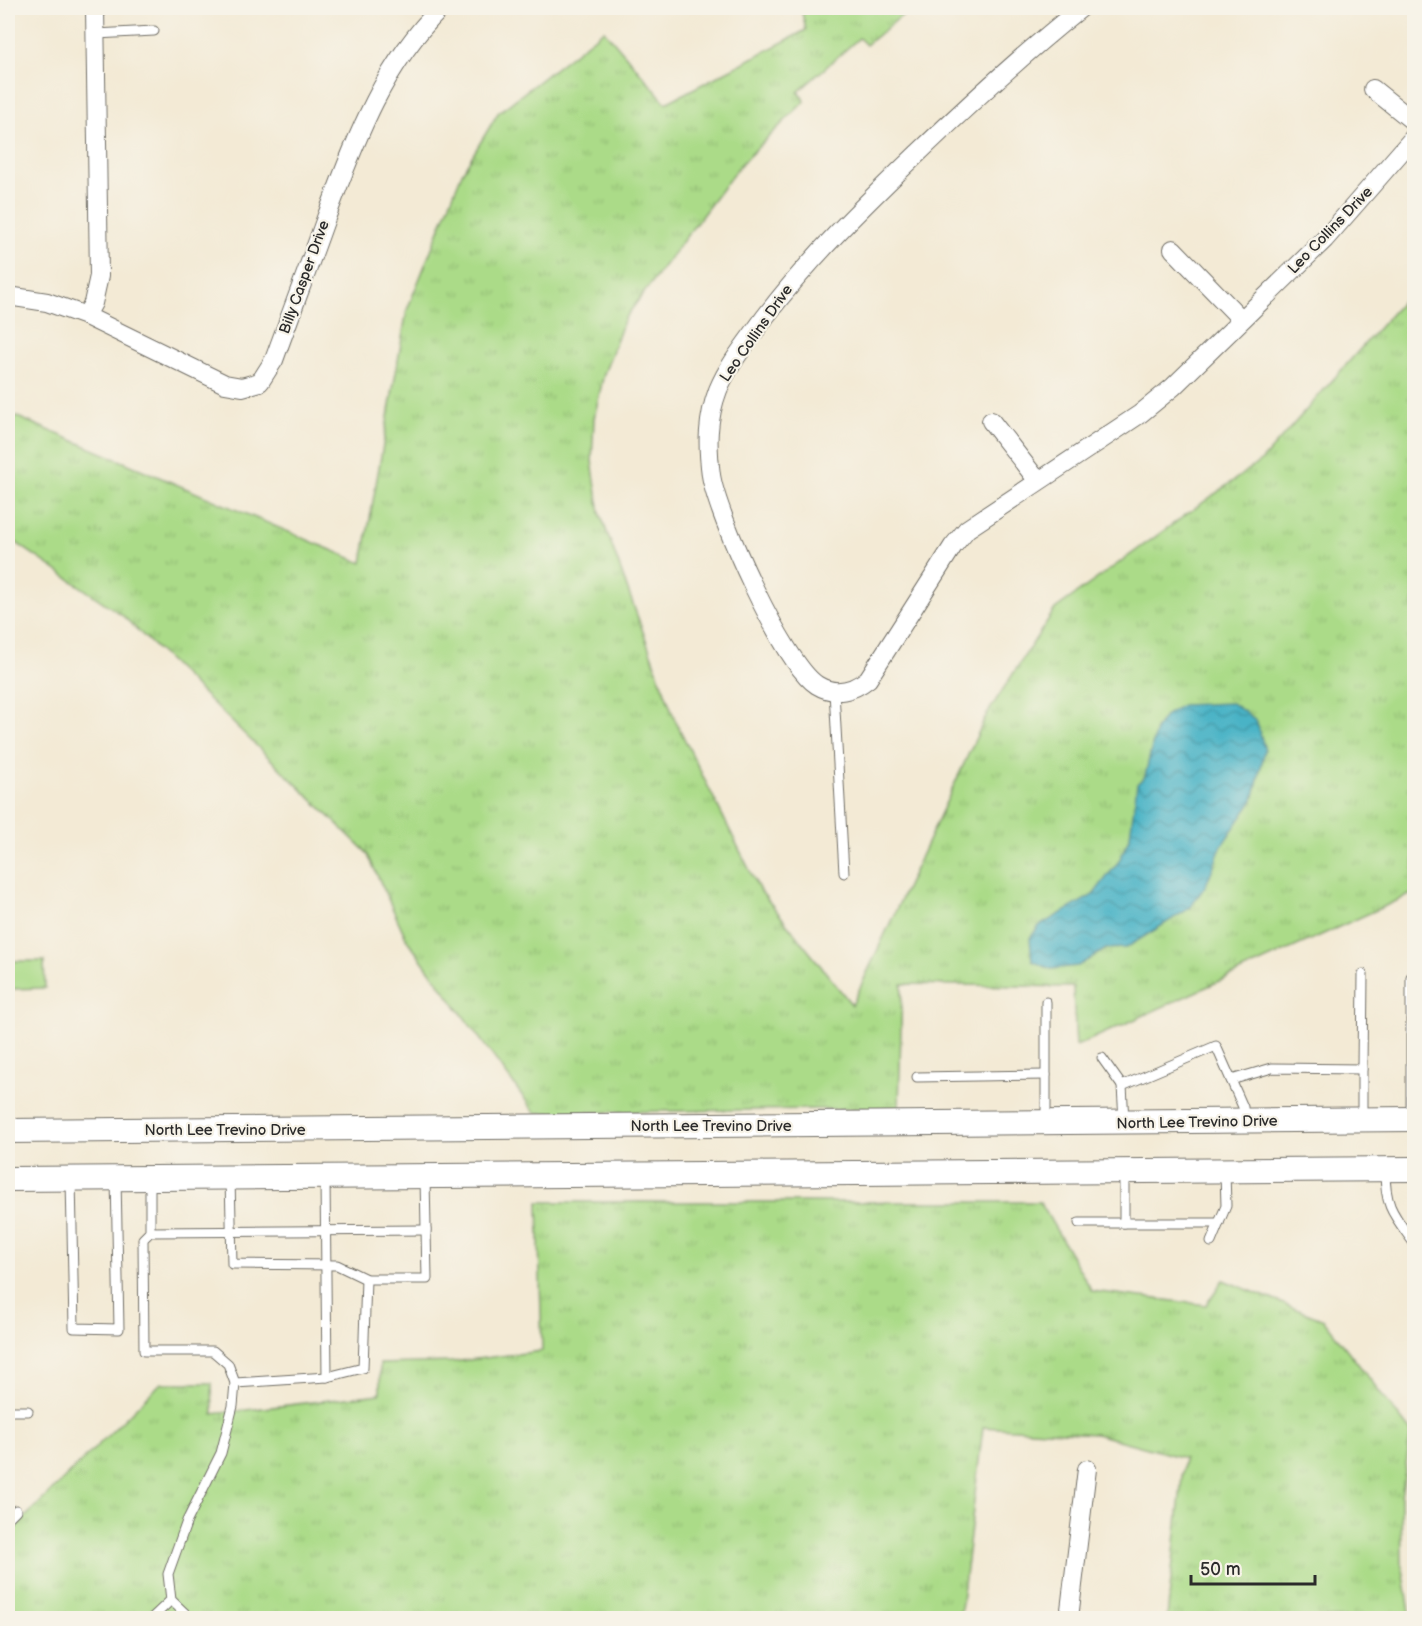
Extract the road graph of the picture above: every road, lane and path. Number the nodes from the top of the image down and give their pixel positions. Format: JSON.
{"nodes":[{"id":1,"x":95,"y":8,"type":"edge"},
{"id":2,"x":441,"y":8,"type":"edge"},
{"id":3,"x":1081,"y":8,"type":"edge"},
{"id":4,"x":154,"y":31,"type":"dead end"},
{"id":5,"x":96,"y":34,"type":"junction"},
{"id":6,"x":1373,"y":89,"type":"dead end"},
{"id":7,"x":1414,"y":122,"type":"edge"},
{"id":8,"x":1414,"y":137,"type":"edge"},
{"id":9,"x":1173,"y":249,"type":"dead end"},
{"id":10,"x":8,"y":296,"type":"edge"},
{"id":11,"x":86,"y":316,"type":"junction"},
{"id":12,"x":1241,"y":319,"type":"junction"},
{"id":13,"x":991,"y":421,"type":"dead end"},
{"id":14,"x":1038,"y":481,"type":"junction"},
{"id":15,"x":834,"y":691,"type":"junction"},
{"id":16,"x":844,"y":873,"type":"dead end"},
{"id":17,"x":1363,"y":974,"type":"dead end"},
{"id":18,"x":1411,"y":977,"type":"dead end"},
{"id":19,"x":1046,"y":1002,"type":"dead end"},
{"id":20,"x":1102,"y":1058,"type":"dead end"},
{"id":21,"x":1362,"y":1069,"type":"junction"},
{"id":22,"x":1046,"y":1075,"type":"junction"},
{"id":23,"x":917,"y":1077,"type":"dead end"},
{"id":24,"x":1231,"y":1080,"type":"junction"},
{"id":25,"x":1122,"y":1086,"type":"junction"},
{"id":26,"x":1413,"y":1119,"type":"edge"},
{"id":27,"x":1362,"y":1120,"type":"junction"},
{"id":28,"x":1244,"y":1121,"type":"junction"},
{"id":29,"x":1124,"y":1122,"type":"junction"},
{"id":30,"x":1046,"y":1123,"type":"junction"},
{"id":31,"x":8,"y":1131,"type":"edge"},
{"id":32,"x":1385,"y":1169,"type":"junction"},
{"id":33,"x":1414,"y":1169,"type":"edge"},
{"id":34,"x":1225,"y":1170,"type":"junction"},
{"id":35,"x":1124,"y":1171,"type":"junction"},
{"id":36,"x":425,"y":1176,"type":"junction"},
{"id":37,"x":325,"y":1177,"type":"junction"},
{"id":38,"x":116,"y":1178,"type":"junction"},
{"id":39,"x":230,"y":1178,"type":"junction"},
{"id":40,"x":8,"y":1179,"type":"edge"},
{"id":41,"x":71,"y":1179,"type":"junction"},
{"id":42,"x":150,"y":1179,"type":"junction"},
{"id":43,"x":1080,"y":1223,"type":"dead end"},
{"id":44,"x":1124,"y":1223,"type":"junction"},
{"id":45,"x":1218,"y":1223,"type":"junction"},
{"id":46,"x":426,"y":1230,"type":"junction"},
{"id":47,"x":326,"y":1231,"type":"junction"},
{"id":48,"x":150,"y":1232,"type":"junction"},
{"id":49,"x":230,"y":1232,"type":"junction"},
{"id":50,"x":1211,"y":1242,"type":"dead end"},
{"id":51,"x":1414,"y":1243,"type":"edge"},
{"id":52,"x":326,"y":1265,"type":"junction"},
{"id":53,"x":366,"y":1279,"type":"junction"},
{"id":54,"x":327,"y":1377,"type":"junction"},
{"id":55,"x":235,"y":1383,"type":"junction"},
{"id":56,"x":8,"y":1411,"type":"edge"},
{"id":57,"x":28,"y":1411,"type":"dead end"},
{"id":58,"x":1087,"y":1469,"type":"dead end"},
{"id":59,"x":16,"y":1510,"type":"dead end"},
{"id":60,"x":8,"y":1518,"type":"edge"},
{"id":61,"x":171,"y":1600,"type":"junction"},
{"id":62,"x":152,"y":1618,"type":"edge"},
{"id":63,"x":190,"y":1618,"type":"edge"},
{"id":64,"x":1069,"y":1618,"type":"edge"}],
"edges":[{"from":1,"to":5,"type":"street"},
{"from":2,"to":11,"type":"street","name":"Billy Casper Drive"},
{"from":3,"to":15,"type":"street","name":"Leo Collins Drive"},
{"from":4,"to":5,"type":"lane"},
{"from":5,"to":11,"type":"street"},
{"from":6,"to":7,"type":"street"},
{"from":8,"to":12,"type":"street","name":"Leo Collins Drive"},
{"from":9,"to":12,"type":"street"},
{"from":10,"to":11,"type":"street","name":"Billy Casper Drive"},
{"from":12,"to":14,"type":"street","name":"Leo Collins Drive"},
{"from":13,"to":14,"type":"street"},
{"from":14,"to":15,"type":"street","name":"Leo Collins Drive"},
{"from":15,"to":16,"type":"lane"},
{"from":17,"to":21,"type":"lane"},
{"from":18,"to":26,"type":"lane"},
{"from":19,"to":22,"type":"lane"},
{"from":20,"to":25,"type":"lane"},
{"from":21,"to":24,"type":"lane"},
{"from":21,"to":27,"type":"lane"},
{"from":22,"to":23,"type":"lane"},
{"from":22,"to":30,"type":"lane"},
{"from":24,"to":25,"type":"lane"},
{"from":24,"to":28,"type":"lane"},
{"from":25,"to":29,"type":"lane"},
{"from":26,"to":27,"type":"main road","name":"North Lee Trevino Drive"},
{"from":27,"to":28,"type":"main road","name":"North Lee Trevino Drive"},
{"from":28,"to":29,"type":"main road","name":"North Lee Trevino Drive"},
{"from":29,"to":30,"type":"main road","name":"North Lee Trevino Drive"},
{"from":30,"to":31,"type":"main road","name":"North Lee Trevino Drive"},
{"from":32,"to":33,"type":"main road"},
{"from":32,"to":34,"type":"main road"},
{"from":32,"to":51,"type":"lane"},
{"from":34,"to":35,"type":"main road"},
{"from":34,"to":45,"type":"lane"},
{"from":35,"to":36,"type":"main road"},
{"from":35,"to":44,"type":"lane"},
{"from":36,"to":37,"type":"main road"},
{"from":36,"to":46,"type":"lane"},
{"from":37,"to":39,"type":"main road"},
{"from":37,"to":47,"type":"lane"},
{"from":38,"to":41,"type":"main road"},
{"from":38,"to":41,"type":"lane"},
{"from":38,"to":42,"type":"main road"},
{"from":39,"to":42,"type":"main road"},
{"from":39,"to":49,"type":"lane"},
{"from":40,"to":41,"type":"main road"},
{"from":42,"to":48,"type":"lane"},
{"from":43,"to":44,"type":"lane"},
{"from":44,"to":45,"type":"lane"},
{"from":45,"to":50,"type":"lane"},
{"from":46,"to":47,"type":"lane"},
{"from":46,"to":53,"type":"lane"},
{"from":47,"to":49,"type":"lane"},
{"from":47,"to":52,"type":"lane"},
{"from":48,"to":49,"type":"lane"},
{"from":48,"to":55,"type":"lane"},
{"from":49,"to":52,"type":"lane"},
{"from":52,"to":53,"type":"lane"},
{"from":52,"to":54,"type":"lane"},
{"from":53,"to":54,"type":"lane"},
{"from":54,"to":55,"type":"lane"},
{"from":55,"to":61,"type":"lane"},
{"from":56,"to":57,"type":"lane"},
{"from":58,"to":64,"type":"street"},
{"from":59,"to":60,"type":"lane"},
{"from":61,"to":62,"type":"lane"},
{"from":61,"to":63,"type":"lane"}]}
